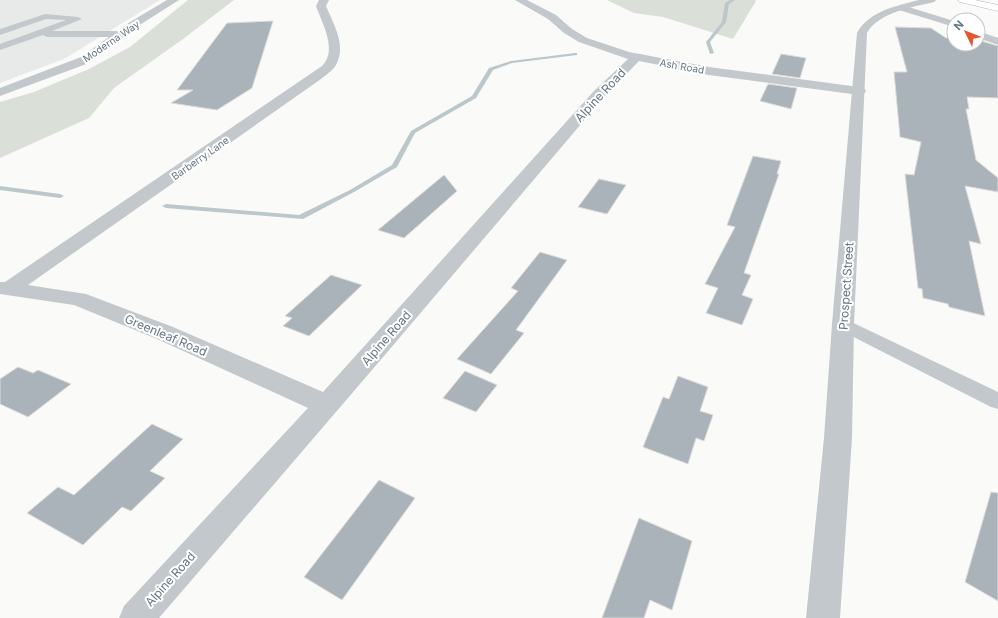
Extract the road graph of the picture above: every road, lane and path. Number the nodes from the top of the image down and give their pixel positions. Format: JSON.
{"nodes":[{"id":1,"x":174,"y":0,"type":"edge"},
{"id":2,"x":324,"y":0,"type":"edge"},
{"id":3,"x":520,"y":0,"type":"edge"},
{"id":4,"x":931,"y":0,"type":"edge"},
{"id":5,"x":963,"y":0,"type":"edge"},
{"id":6,"x":902,"y":8,"type":"junction"},
{"id":7,"x":998,"y":8,"type":"edge"},
{"id":8,"x":946,"y":22,"type":"edge"},
{"id":9,"x":1,"y":30,"type":"edge"},
{"id":10,"x":37,"y":34,"type":"junction"},
{"id":11,"x":120,"y":34,"type":"junction"},
{"id":12,"x":986,"y":37,"type":"edge"},
{"id":13,"x":998,"y":42,"type":"edge"},
{"id":14,"x":0,"y":47,"type":"edge"},
{"id":15,"x":636,"y":57,"type":"junction"},
{"id":16,"x":859,"y":91,"type":"junction"},
{"id":17,"x":0,"y":92,"type":"edge"},
{"id":18,"x":5,"y":288,"type":"edge"},
{"id":19,"x":843,"y":324,"type":"junction"},
{"id":20,"x":998,"y":401,"type":"edge"},
{"id":21,"x":326,"y":405,"type":"junction"},
{"id":22,"x":136,"y":618,"type":"edge"},
{"id":23,"x":823,"y":618,"type":"edge"}],
"edges":[{"from":1,"to":11,"type":"street","name":"Moderna Way"},
{"from":2,"to":18,"type":"street","name":"Barberry Lane"},
{"from":3,"to":15,"type":"street","name":"Ash Road"},
{"from":4,"to":6,"type":"street","name":"Prospect Street"},
{"from":5,"to":7,"type":"main road"},
{"from":6,"to":8,"type":"street"},
{"from":6,"to":16,"type":"street","name":"Prospect Street"},
{"from":9,"to":10,"type":"lane"},
{"from":9,"to":10,"type":"lane"},
{"from":10,"to":11,"type":"lane"},
{"from":10,"to":14,"type":"lane"},
{"from":11,"to":17,"type":"street","name":"Moderna Way"},
{"from":12,"to":13,"type":"street"},
{"from":15,"to":16,"type":"street","name":"Ash Road"},
{"from":15,"to":21,"type":"street","name":"Alpine Road"},
{"from":16,"to":19,"type":"street","name":"Prospect Street"},
{"from":18,"to":21,"type":"street","name":"Greenleaf Road"},
{"from":19,"to":20,"type":"lane"},
{"from":19,"to":23,"type":"street","name":"Prospect Street"},
{"from":21,"to":22,"type":"street","name":"Alpine Road"}]}
